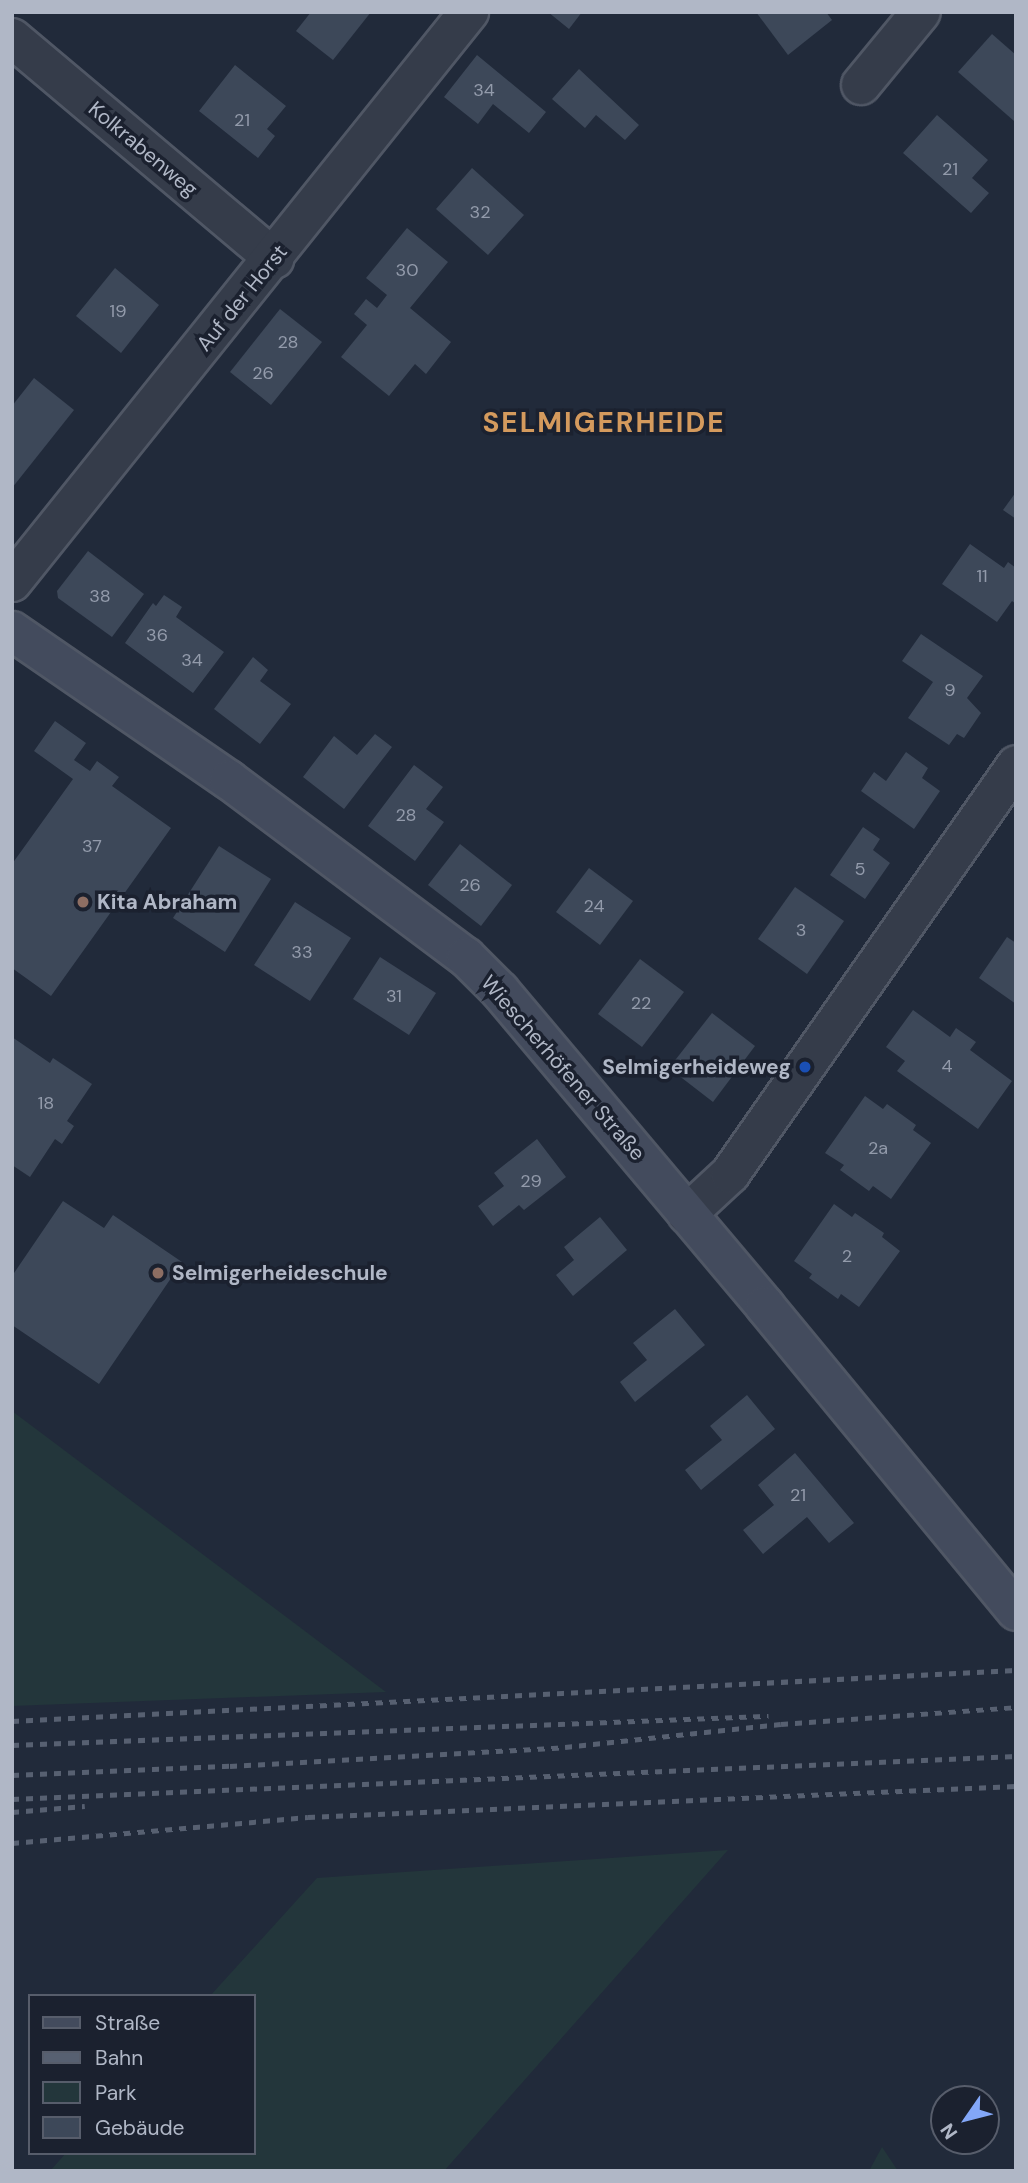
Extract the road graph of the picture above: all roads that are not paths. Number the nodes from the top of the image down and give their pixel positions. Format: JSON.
{"nodes":[{"id":1,"x":469,"y":12,"type":"edge"},
{"id":2,"x":921,"y":12,"type":"edge"},
{"id":3,"x":12,"y":38,"type":"edge"},
{"id":4,"x":861,"y":85,"type":"dead end"},
{"id":5,"x":274,"y":259,"type":"junction"},
{"id":6,"x":12,"y":582,"type":"edge"},
{"id":7,"x":12,"y":631,"type":"edge"},
{"id":8,"x":1016,"y":765,"type":"edge"},
{"id":9,"x":687,"y":1214,"type":"junction"},
{"id":10,"x":1016,"y":1611,"type":"edge"}],
"edges":[{"from":1,"to":5,"type":"street","name":"Auf der Horst"},
{"from":2,"to":4,"type":"street"},
{"from":3,"to":5,"type":"street","name":"Kolkrabenweg"},
{"from":5,"to":6,"type":"street","name":"Auf der Horst"},
{"from":7,"to":9,"type":"street","name":"Wiescherhöfener Straße"},
{"from":8,"to":9,"type":"street"},
{"from":9,"to":10,"type":"street","name":"Wiescherhöfener Straße"}]}
